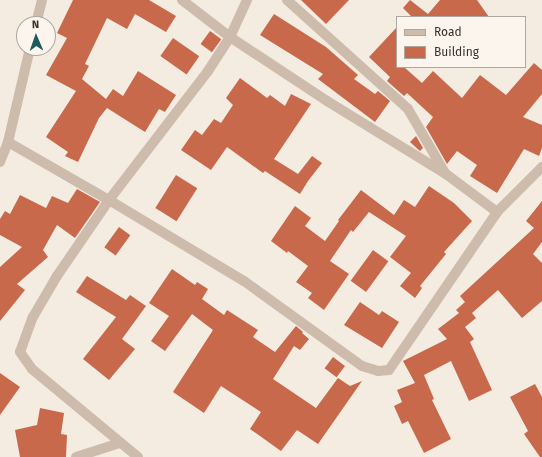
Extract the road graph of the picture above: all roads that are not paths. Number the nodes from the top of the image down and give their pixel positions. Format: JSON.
{"nodes":[{"id":1,"x":42,"y":0,"type":"edge"},
{"id":2,"x":182,"y":0,"type":"edge"},
{"id":3,"x":246,"y":0,"type":"edge"},
{"id":4,"x":287,"y":0,"type":"edge"},
{"id":5,"x":38,"y":16,"type":"edge"},
{"id":6,"x":230,"y":37,"type":"junction"},
{"id":7,"x":28,"y":56,"type":"edge"},
{"id":8,"x":8,"y":142,"type":"junction"},
{"id":9,"x":0,"y":162,"type":"edge"},
{"id":10,"x":542,"y":167,"type":"edge"},
{"id":11,"x":446,"y":174,"type":"junction"},
{"id":12,"x":110,"y":200,"type":"junction"},
{"id":13,"x":497,"y":212,"type":"junction"},
{"id":14,"x":120,"y":443,"type":"junction"},
{"id":15,"x":76,"y":457,"type":"edge"},
{"id":16,"x":138,"y":457,"type":"edge"}],
"edges":[{"from":1,"to":5,"type":"street"},
{"from":2,"to":6,"type":"street"},
{"from":3,"to":6,"type":"street"},
{"from":4,"to":11,"type":"street"},
{"from":6,"to":11,"type":"street"},
{"from":6,"to":12,"type":"street"},
{"from":7,"to":8,"type":"street"},
{"from":8,"to":9,"type":"street"},
{"from":8,"to":12,"type":"street"},
{"from":10,"to":13,"type":"street"},
{"from":11,"to":13,"type":"street"},
{"from":12,"to":13,"type":"street"},
{"from":12,"to":14,"type":"street"},
{"from":14,"to":15,"type":"street"},
{"from":14,"to":16,"type":"street"}]}
